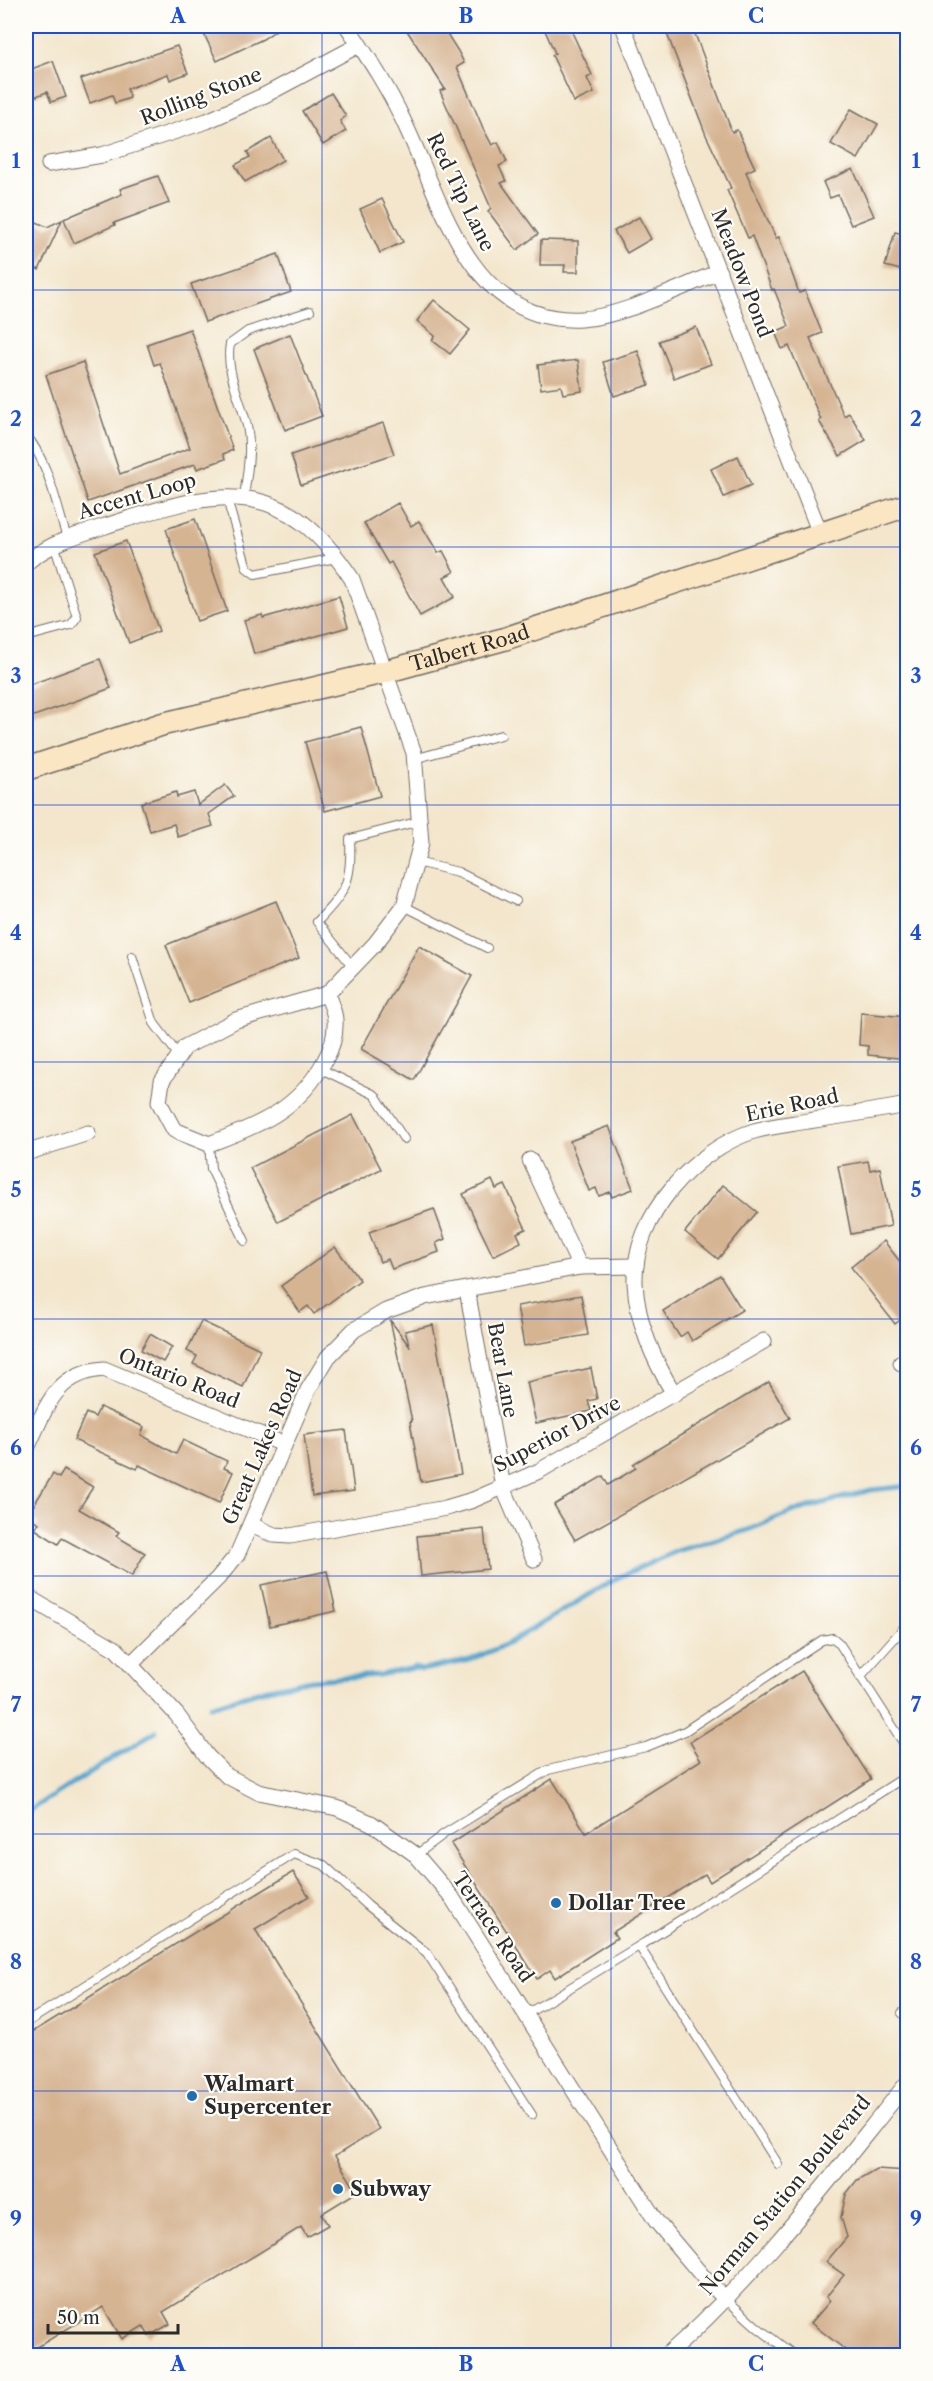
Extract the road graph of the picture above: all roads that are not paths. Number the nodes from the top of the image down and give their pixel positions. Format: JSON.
{"nodes":[{"id":1,"x":347,"y":26,"type":"edge"},
{"id":2,"x":622,"y":26,"type":"edge"},
{"id":3,"x":359,"y":45,"type":"junction"},
{"id":4,"x":49,"y":164,"type":"dead end"},
{"id":5,"x":719,"y":272,"type":"junction"},
{"id":6,"x":310,"y":311,"type":"dead end"},
{"id":7,"x":26,"y":435,"type":"edge"},
{"id":8,"x":226,"y":495,"type":"junction"},
{"id":9,"x":244,"y":497,"type":"junction"},
{"id":10,"x":908,"y":506,"type":"edge"},
{"id":11,"x":821,"y":536,"type":"junction"},
{"id":12,"x":61,"y":541,"type":"junction"},
{"id":13,"x":338,"y":557,"type":"junction"},
{"id":14,"x":26,"y":563,"type":"edge"},
{"id":15,"x":26,"y":637,"type":"edge"},
{"id":16,"x":384,"y":672,"type":"junction"},
{"id":17,"x":501,"y":735,"type":"dead end"},
{"id":18,"x":414,"y":759,"type":"junction"},
{"id":19,"x":26,"y":769,"type":"edge"},
{"id":20,"x":420,"y":821,"type":"junction"},
{"id":21,"x":416,"y":862,"type":"junction"},
{"id":22,"x":516,"y":901,"type":"dead end"},
{"id":23,"x":404,"y":906,"type":"junction"},
{"id":24,"x":487,"y":948,"type":"dead end"},
{"id":25,"x":132,"y":956,"type":"dead end"},
{"id":26,"x":353,"y":967,"type":"junction"},
{"id":27,"x":327,"y":994,"type":"junction"},
{"id":28,"x":179,"y":1056,"type":"junction"},
{"id":29,"x":321,"y":1069,"type":"junction"},
{"id":30,"x":907,"y":1107,"type":"edge"},
{"id":31,"x":88,"y":1133,"type":"dead end"},
{"id":32,"x":404,"y":1139,"type":"dead end"},
{"id":33,"x":209,"y":1144,"type":"junction"},
{"id":34,"x":26,"y":1153,"type":"edge"},
{"id":35,"x":530,"y":1160,"type":"dead end"},
{"id":36,"x":245,"y":1241,"type":"dead end"},
{"id":37,"x":636,"y":1266,"type":"junction"},
{"id":38,"x":580,"y":1267,"type":"junction"},
{"id":39,"x":467,"y":1290,"type":"junction"},
{"id":40,"x":764,"y":1341,"type":"dead end"},
{"id":41,"x":674,"y":1394,"type":"junction"},
{"id":42,"x":283,"y":1444,"type":"junction"},
{"id":43,"x":26,"y":1450,"type":"edge"},
{"id":44,"x":503,"y":1487,"type":"junction"},
{"id":45,"x":251,"y":1524,"type":"junction"},
{"id":46,"x":534,"y":1559,"type":"dead end"},
{"id":47,"x":26,"y":1596,"type":"edge"},
{"id":48,"x":908,"y":1623,"type":"edge"},
{"id":49,"x":132,"y":1663,"type":"junction"},
{"id":50,"x":860,"y":1677,"type":"junction"},
{"id":51,"x":908,"y":1750,"type":"edge"},
{"id":52,"x":908,"y":1775,"type":"edge"},
{"id":53,"x":416,"y":1856,"type":"junction"},
{"id":54,"x":639,"y":1946,"type":"junction"},
{"id":55,"x":525,"y":2015,"type":"junction"},
{"id":56,"x":26,"y":2023,"type":"edge"},
{"id":57,"x":908,"y":2082,"type":"edge"},
{"id":58,"x":532,"y":2115,"type":"dead end"},
{"id":59,"x":777,"y":2164,"type":"dead end"},
{"id":60,"x":727,"y":2300,"type":"junction"},
{"id":61,"x":666,"y":2355,"type":"edge"},
{"id":62,"x":795,"y":2355,"type":"edge"}],
"edges":[{"from":1,"to":3,"type":"street","name":"Red Tip Lane"},
{"from":2,"to":5,"type":"street","name":"Meadow Pond"},
{"from":3,"to":4,"type":"street","name":"Rolling Stone"},
{"from":3,"to":5,"type":"street","name":"Red Tip Lane"},
{"from":5,"to":11,"type":"street","name":"Meadow Pond"},
{"from":6,"to":9,"type":"lane"},
{"from":7,"to":12,"type":"lane"},
{"from":8,"to":9,"type":"street","name":"Accent Loop"},
{"from":8,"to":12,"type":"street","name":"Accent Loop"},
{"from":8,"to":13,"type":"lane"},
{"from":9,"to":13,"type":"street","name":"Accent Loop"},
{"from":10,"to":11,"type":"street","name":"Talbert Road"},
{"from":11,"to":16,"type":"street","name":"Talbert Road"},
{"from":12,"to":14,"type":"street","name":"Accent Loop"},
{"from":12,"to":15,"type":"lane"},
{"from":13,"to":16,"type":"street","name":"Accent Loop"},
{"from":16,"to":18,"type":"street","name":"Accent Loop"},
{"from":16,"to":19,"type":"street","name":"Talbert Road"},
{"from":17,"to":18,"type":"lane"},
{"from":18,"to":20,"type":"street","name":"Accent Loop"},
{"from":20,"to":21,"type":"street","name":"Accent Loop"},
{"from":20,"to":26,"type":"lane"},
{"from":21,"to":22,"type":"lane"},
{"from":21,"to":23,"type":"street","name":"Accent Loop"},
{"from":23,"to":24,"type":"lane"},
{"from":23,"to":26,"type":"street"},
{"from":25,"to":28,"type":"lane"},
{"from":26,"to":27,"type":"street"},
{"from":27,"to":28,"type":"street"},
{"from":27,"to":29,"type":"street"},
{"from":28,"to":33,"type":"street"},
{"from":29,"to":32,"type":"lane"},
{"from":29,"to":33,"type":"street"},
{"from":30,"to":37,"type":"street","name":"Erie Road"},
{"from":31,"to":34,"type":"street"},
{"from":33,"to":36,"type":"lane"},
{"from":35,"to":38,"type":"street"},
{"from":37,"to":38,"type":"street","name":"Great Lakes Road"},
{"from":37,"to":41,"type":"street","name":"Erie Road"},
{"from":38,"to":39,"type":"street","name":"Great Lakes Road"},
{"from":39,"to":42,"type":"street","name":"Great Lakes Road"},
{"from":39,"to":44,"type":"street","name":"Bear Lane"},
{"from":40,"to":41,"type":"street","name":"Superior Drive"},
{"from":41,"to":44,"type":"street","name":"Superior Drive"},
{"from":42,"to":43,"type":"street","name":"Ontario Road"},
{"from":42,"to":45,"type":"street","name":"Great Lakes Road"},
{"from":44,"to":45,"type":"street","name":"Superior Drive"},
{"from":44,"to":46,"type":"street","name":"Bear Lane"},
{"from":45,"to":49,"type":"street","name":"Great Lakes Road"},
{"from":47,"to":49,"type":"street","name":"Terrace Road"},
{"from":48,"to":50,"type":"lane"},
{"from":49,"to":53,"type":"street","name":"Terrace Road"},
{"from":50,"to":51,"type":"lane"},
{"from":50,"to":53,"type":"lane"},
{"from":52,"to":54,"type":"lane"},
{"from":53,"to":55,"type":"street","name":"Terrace Road"},
{"from":54,"to":55,"type":"lane"},
{"from":54,"to":59,"type":"lane"},
{"from":55,"to":60,"type":"street","name":"Terrace Road"},
{"from":56,"to":58,"type":"lane"},
{"from":57,"to":60,"type":"street","name":"Norman Station Boulevard"},
{"from":60,"to":61,"type":"street","name":"Norman Station Boulevard"},
{"from":60,"to":62,"type":"lane"}]}
